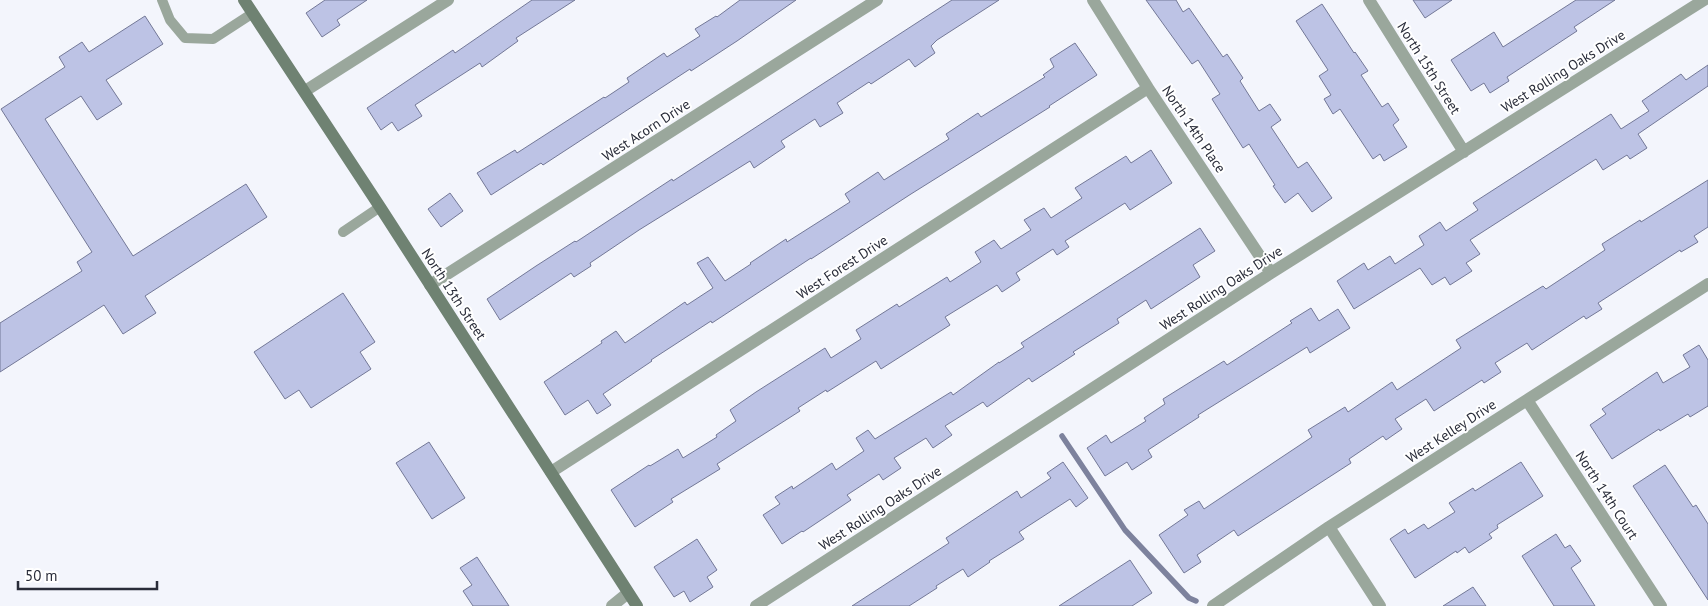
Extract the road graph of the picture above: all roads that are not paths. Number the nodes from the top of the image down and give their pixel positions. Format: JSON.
{"nodes":[{"id":1,"x":162,"y":0,"type":"edge"},
{"id":2,"x":244,"y":0,"type":"edge"},
{"id":3,"x":448,"y":0,"type":"edge"},
{"id":4,"x":877,"y":0,"type":"edge"},
{"id":5,"x":1093,"y":0,"type":"edge"},
{"id":6,"x":1369,"y":0,"type":"edge"},
{"id":7,"x":1704,"y":0,"type":"edge"},
{"id":8,"x":253,"y":14,"type":"junction"},
{"id":9,"x":1148,"y":88,"type":"junction"},
{"id":10,"x":305,"y":92,"type":"junction"},
{"id":11,"x":1464,"y":152,"type":"junction"},
{"id":12,"x":380,"y":207,"type":"junction"},
{"id":13,"x":343,"y":232,"type":"dead end"},
{"id":14,"x":1271,"y":273,"type":"junction"},
{"id":15,"x":1708,"y":284,"type":"edge"},
{"id":16,"x":430,"y":285,"type":"junction"},
{"id":17,"x":1527,"y":400,"type":"junction"},
{"id":18,"x":551,"y":472,"type":"junction"},
{"id":19,"x":1329,"y":527,"type":"junction"},
{"id":20,"x":628,"y":593,"type":"junction"},
{"id":21,"x":612,"y":606,"type":"edge"},
{"id":22,"x":637,"y":606,"type":"edge"},
{"id":23,"x":756,"y":606,"type":"edge"},
{"id":24,"x":1214,"y":606,"type":"edge"},
{"id":25,"x":1380,"y":606,"type":"edge"},
{"id":26,"x":1661,"y":606,"type":"edge"}],
"edges":[{"from":1,"to":8,"type":"lane"},
{"from":2,"to":8,"type":"street","name":"North 13th Street"},
{"from":3,"to":10,"type":"street"},
{"from":4,"to":16,"type":"street","name":"West Acorn Drive"},
{"from":5,"to":9,"type":"street","name":"North 14th Place"},
{"from":6,"to":11,"type":"street","name":"North 15th Street"},
{"from":7,"to":11,"type":"street","name":"West Rolling Oaks Drive"},
{"from":8,"to":10,"type":"street","name":"North 13th Street"},
{"from":9,"to":14,"type":"street","name":"North 14th Place"},
{"from":9,"to":18,"type":"street","name":"West Forest Drive"},
{"from":10,"to":12,"type":"street","name":"North 13th Street"},
{"from":11,"to":14,"type":"street","name":"West Rolling Oaks Drive"},
{"from":12,"to":13,"type":"lane"},
{"from":12,"to":16,"type":"street","name":"North 13th Street"},
{"from":14,"to":23,"type":"street","name":"West Rolling Oaks Drive"},
{"from":15,"to":17,"type":"street","name":"West Kelley Drive"},
{"from":16,"to":18,"type":"street","name":"North 13th Street"},
{"from":17,"to":19,"type":"street","name":"West Kelley Drive"},
{"from":17,"to":26,"type":"street","name":"North 14th Court"},
{"from":18,"to":20,"type":"street","name":"North 13th Street"},
{"from":19,"to":24,"type":"street","name":"West Kelley Drive"},
{"from":19,"to":25,"type":"street"},
{"from":20,"to":21,"type":"street"},
{"from":20,"to":22,"type":"street","name":"North 13th Street"}]}
